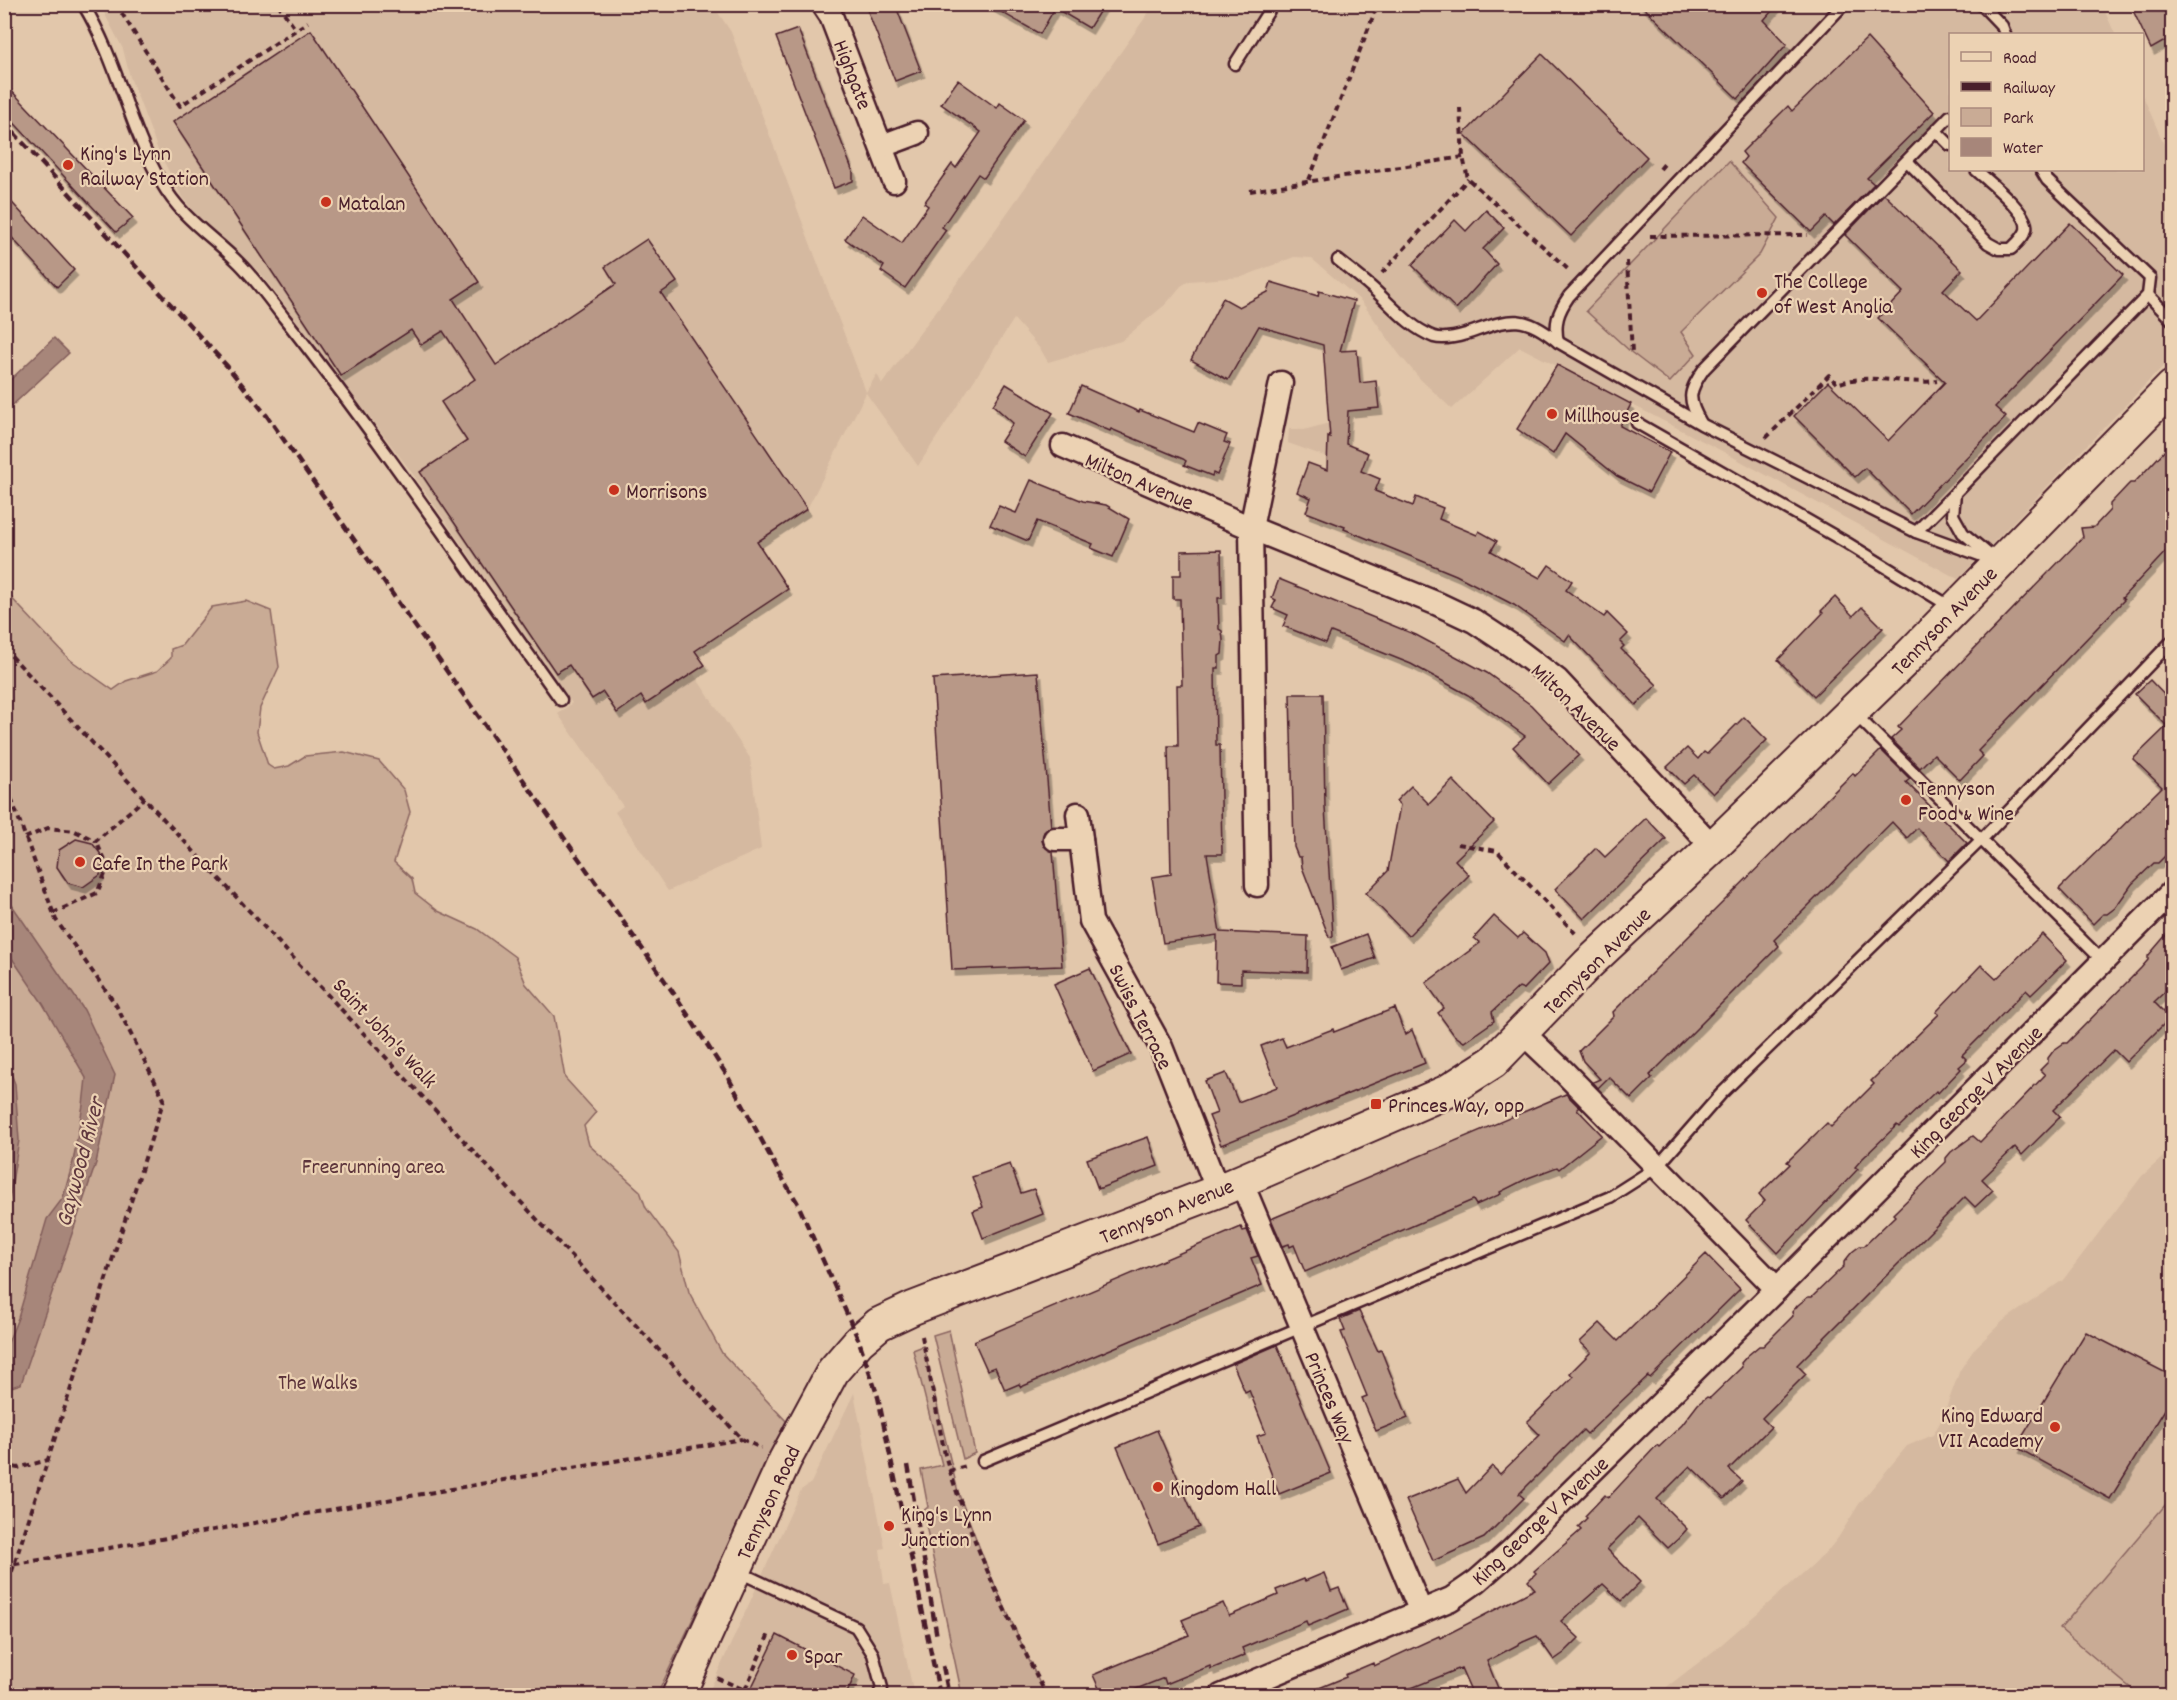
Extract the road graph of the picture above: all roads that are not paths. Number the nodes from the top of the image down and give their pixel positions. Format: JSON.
{"nodes":[{"id":1,"x":83,"y":4,"type":"edge"},
{"id":2,"x":823,"y":4,"type":"edge"},
{"id":3,"x":1273,"y":4,"type":"edge"},
{"id":4,"x":1844,"y":4,"type":"edge"},
{"id":5,"x":1981,"y":4,"type":"edge"},
{"id":6,"x":2006,"y":33,"type":"edge"},
{"id":7,"x":1235,"y":64,"type":"dead end"},
{"id":8,"x":1949,"y":117,"type":"edge"},
{"id":9,"x":1936,"y":131,"type":"junction"},
{"id":10,"x":917,"y":134,"type":"dead end"},
{"id":11,"x":1949,"y":145,"type":"edge"},
{"id":12,"x":882,"y":146,"type":"junction"},
{"id":13,"x":1908,"y":162,"type":"junction"},
{"id":14,"x":1977,"y":171,"type":"edge"},
{"id":15,"x":2042,"y":171,"type":"edge"},
{"id":16,"x":894,"y":181,"type":"dead end"},
{"id":17,"x":1338,"y":260,"type":"dead end"},
{"id":18,"x":2148,"y":295,"type":"junction"},
{"id":19,"x":2172,"y":320,"type":"edge"},
{"id":20,"x":1558,"y":342,"type":"junction"},
{"id":21,"x":1281,"y":383,"type":"dead end"},
{"id":22,"x":2164,"y":400,"type":"edge"},
{"id":23,"x":1637,"y":423,"type":"dead end"},
{"id":24,"x":1701,"y":424,"type":"junction"},
{"id":25,"x":1062,"y":446,"type":"dead end"},
{"id":26,"x":1955,"y":493,"type":"junction"},
{"id":27,"x":1251,"y":528,"type":"junction"},
{"id":28,"x":1916,"y":532,"type":"junction"},
{"id":29,"x":1999,"y":562,"type":"junction"},
{"id":30,"x":1954,"y":609,"type":"junction"},
{"id":31,"x":2172,"y":641,"type":"edge"},
{"id":32,"x":561,"y":700,"type":"dead end"},
{"id":33,"x":1853,"y":712,"type":"junction"},
{"id":34,"x":1078,"y":814,"type":"dead end"},
{"id":35,"x":1056,"y":839,"type":"dead end"},
{"id":36,"x":1081,"y":839,"type":"junction"},
{"id":37,"x":1982,"y":839,"type":"junction"},
{"id":38,"x":1713,"y":847,"type":"junction"},
{"id":39,"x":1257,"y":885,"type":"dead end"},
{"id":40,"x":2172,"y":892,"type":"edge"},
{"id":41,"x":2104,"y":962,"type":"junction"},
{"id":42,"x":1523,"y":1033,"type":"junction"},
{"id":43,"x":1657,"y":1167,"type":"junction"},
{"id":44,"x":1230,"y":1186,"type":"junction"},
{"id":45,"x":1777,"y":1289,"type":"junction"},
{"id":46,"x":879,"y":1324,"type":"joint"},
{"id":47,"x":1301,"y":1326,"type":"junction"},
{"id":48,"x":983,"y":1461,"type":"dead end"},
{"id":49,"x":735,"y":1570,"type":"junction"},
{"id":50,"x":1421,"y":1612,"type":"junction"},
{"id":51,"x":678,"y":1695,"type":"edge"},
{"id":52,"x":878,"y":1695,"type":"edge"},
{"id":53,"x":1221,"y":1695,"type":"edge"}],
"edges":[{"from":1,"to":32,"type":"lane"},
{"from":2,"to":12,"type":"street","name":"Highgate"},
{"from":3,"to":7,"type":"lane"},
{"from":4,"to":20,"type":"lane"},
{"from":5,"to":6,"type":"lane"},
{"from":8,"to":9,"type":"lane"},
{"from":9,"to":11,"type":"lane"},
{"from":9,"to":13,"type":"lane"},
{"from":10,"to":12,"type":"street"},
{"from":12,"to":16,"type":"street","name":"Highgate"},
{"from":13,"to":14,"type":"lane"},
{"from":13,"to":24,"type":"lane"},
{"from":15,"to":18,"type":"lane"},
{"from":17,"to":20,"type":"lane"},
{"from":18,"to":19,"type":"lane"},
{"from":18,"to":26,"type":"lane"},
{"from":20,"to":24,"type":"lane"},
{"from":21,"to":27,"type":"street"},
{"from":22,"to":29,"type":"main road","name":"Tennyson Avenue"},
{"from":23,"to":30,"type":"lane"},
{"from":24,"to":28,"type":"lane"},
{"from":25,"to":27,"type":"street","name":"Milton Avenue"},
{"from":26,"to":28,"type":"lane"},
{"from":26,"to":29,"type":"lane"},
{"from":27,"to":38,"type":"street","name":"Milton Avenue"},
{"from":27,"to":39,"type":"street"},
{"from":28,"to":29,"type":"lane"},
{"from":29,"to":30,"type":"main road","name":"Tennyson Avenue"},
{"from":30,"to":33,"type":"main road","name":"Tennyson Avenue"},
{"from":31,"to":37,"type":"lane"},
{"from":33,"to":37,"type":"lane"},
{"from":33,"to":38,"type":"main road","name":"Tennyson Avenue"},
{"from":34,"to":36,"type":"street","name":"Swiss Terrace"},
{"from":35,"to":36,"type":"street"},
{"from":36,"to":44,"type":"street","name":"Swiss Terrace"},
{"from":37,"to":41,"type":"lane"},
{"from":37,"to":43,"type":"lane"},
{"from":38,"to":42,"type":"main road","name":"Tennyson Avenue"},
{"from":40,"to":41,"type":"street","name":"King George V Avenue"},
{"from":41,"to":45,"type":"street","name":"King George V Avenue"},
{"from":42,"to":43,"type":"street"},
{"from":42,"to":44,"type":"main road","name":"Tennyson Avenue"},
{"from":43,"to":45,"type":"street"},
{"from":43,"to":47,"type":"lane"},
{"from":44,"to":46,"type":"main road","name":"Tennyson Avenue"},
{"from":44,"to":47,"type":"street","name":"Princes Way"},
{"from":45,"to":50,"type":"street","name":"King George V Avenue"},
{"from":46,"to":49,"type":"main road","name":"Tennyson Road"},
{"from":47,"to":48,"type":"lane"},
{"from":47,"to":50,"type":"street","name":"Princes Way"},
{"from":49,"to":51,"type":"main road","name":"Tennyson Road"},
{"from":49,"to":52,"type":"lane"},
{"from":50,"to":53,"type":"street","name":"King George V Avenue"}]}
